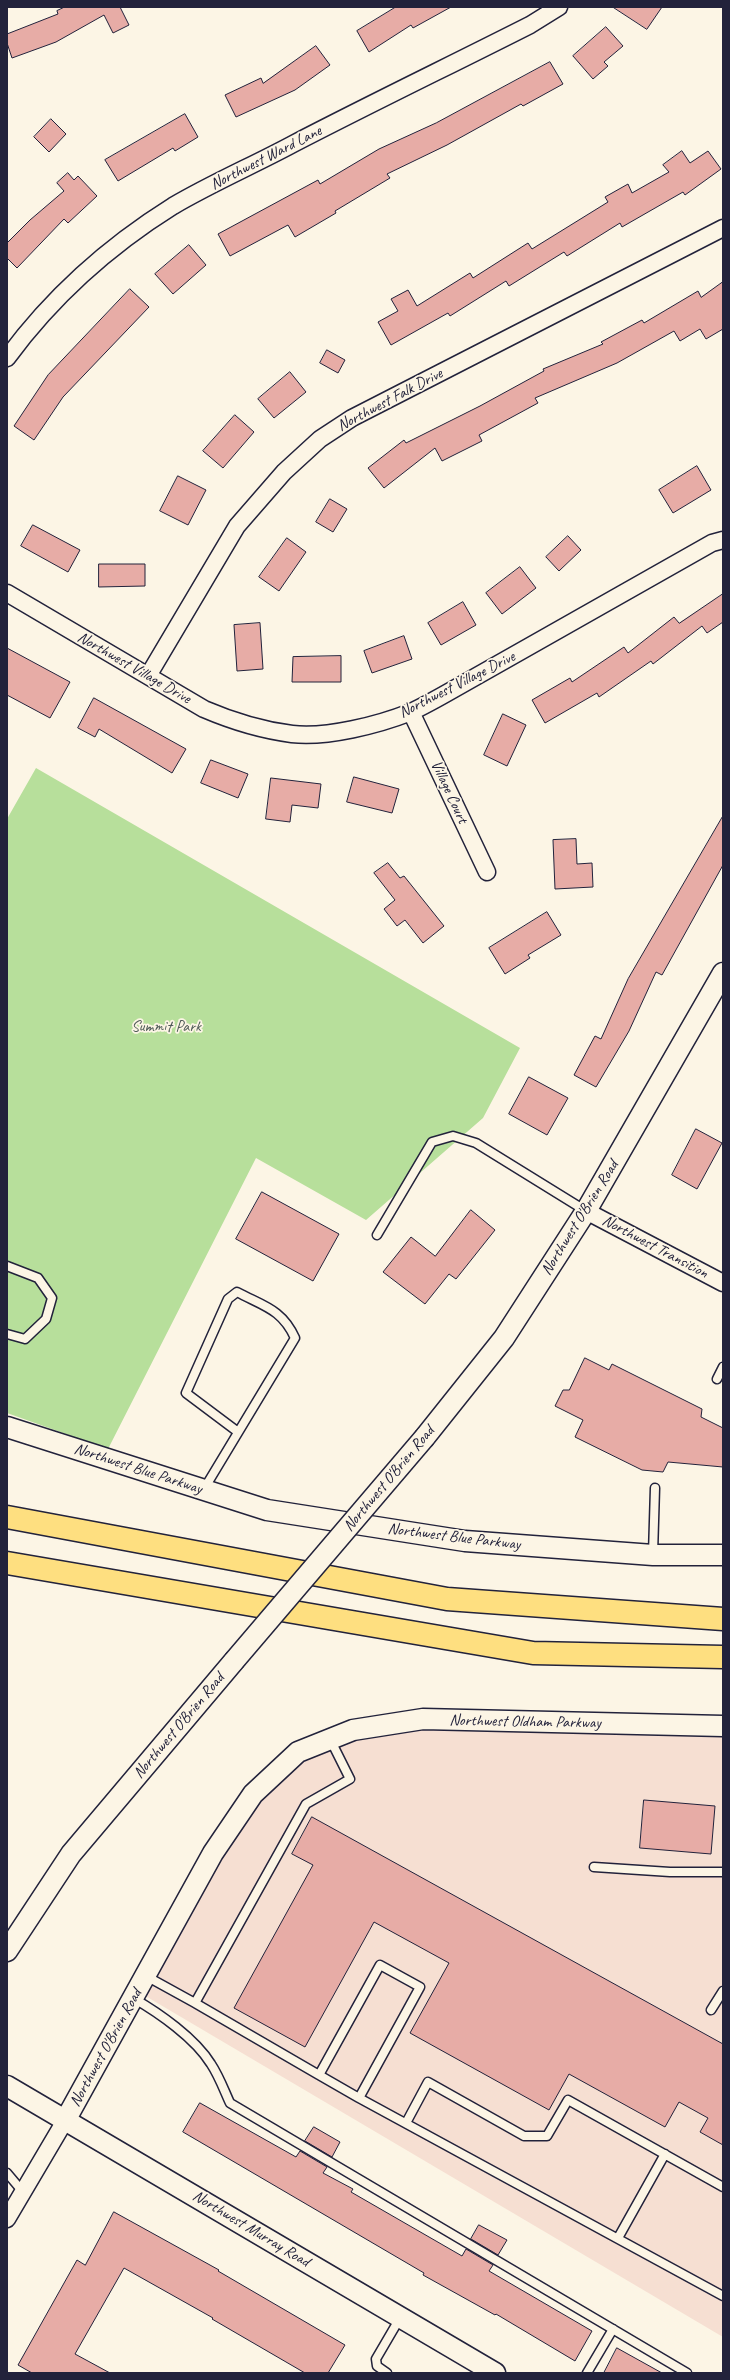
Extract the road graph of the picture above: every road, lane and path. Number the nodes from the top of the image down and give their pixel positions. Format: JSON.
{"nodes":[{"id":1,"x":559,"y":7,"type":"edge"},
{"id":2,"x":723,"y":228,"type":"edge"},
{"id":3,"x":7,"y":358,"type":"edge"},
{"id":4,"x":723,"y":540,"type":"edge"},
{"id":5,"x":7,"y":593,"type":"edge"},
{"id":6,"x":148,"y":676,"type":"junction"},
{"id":7,"x":411,"y":712,"type":"junction"},
{"id":8,"x":488,"y":872,"type":"dead end"},
{"id":9,"x":723,"y":973,"type":"edge"},
{"id":10,"x":586,"y":1210,"type":"junction"},
{"id":11,"x":377,"y":1235,"type":"dead end"},
{"id":12,"x":7,"y":1266,"type":"edge"},
{"id":13,"x":723,"y":1283,"type":"edge"},
{"id":14,"x":7,"y":1334,"type":"edge"},
{"id":15,"x":723,"y":1367,"type":"edge"},
{"id":16,"x":717,"y":1379,"type":"dead end"},
{"id":17,"x":7,"y":1427,"type":"edge"},
{"id":18,"x":238,"y":1432,"type":"junction"},
{"id":19,"x":655,"y":1488,"type":"dead end"},
{"id":20,"x":204,"y":1490,"type":"junction"},
{"id":21,"x":7,"y":1517,"type":"edge"},
{"id":22,"x":653,"y":1555,"type":"junction"},
{"id":23,"x":723,"y":1555,"type":"edge"},
{"id":24,"x":7,"y":1563,"type":"edge"},
{"id":25,"x":723,"y":1619,"type":"edge"},
{"id":26,"x":723,"y":1657,"type":"edge"},
{"id":27,"x":723,"y":1726,"type":"edge"},
{"id":28,"x":330,"y":1739,"type":"junction"},
{"id":29,"x":594,"y":1867,"type":"dead end"},
{"id":30,"x":723,"y":1872,"type":"edge"},
{"id":31,"x":7,"y":1951,"type":"edge"},
{"id":32,"x":145,"y":1975,"type":"junction"},
{"id":33,"x":723,"y":1991,"type":"edge"},
{"id":34,"x":133,"y":1998,"type":"junction"},
{"id":35,"x":195,"y":2003,"type":"junction"},
{"id":36,"x":711,"y":2010,"type":"dead end"},
{"id":37,"x":319,"y":2075,"type":"junction"},
{"id":38,"x":7,"y":2086,"type":"edge"},
{"id":39,"x":359,"y":2098,"type":"junction"},
{"id":40,"x":66,"y":2119,"type":"junction"},
{"id":41,"x":406,"y":2123,"type":"junction"},
{"id":42,"x":665,"y":2154,"type":"junction"},
{"id":43,"x":7,"y":2173,"type":"edge"},
{"id":44,"x":723,"y":2186,"type":"edge"},
{"id":45,"x":23,"y":2192,"type":"junction"},
{"id":46,"x":7,"y":2219,"type":"edge"},
{"id":47,"x":618,"y":2238,"type":"junction"},
{"id":48,"x":723,"y":2296,"type":"edge"},
{"id":49,"x":401,"y":2317,"type":"junction"},
{"id":50,"x":613,"y":2330,"type":"junction"},
{"id":51,"x":387,"y":2373,"type":"edge"},
{"id":52,"x":495,"y":2373,"type":"edge"},
{"id":53,"x":586,"y":2373,"type":"edge"},
{"id":54,"x":687,"y":2373,"type":"edge"}],
"edges":[{"from":1,"to":3,"type":"street","name":"Northwest Ward Lane"},
{"from":2,"to":6,"type":"street","name":"Northwest Falk Drive"},
{"from":4,"to":7,"type":"street","name":"Northwest Village Drive"},
{"from":5,"to":6,"type":"street","name":"Northwest Village Drive"},
{"from":6,"to":7,"type":"street","name":"Northwest Village Drive"},
{"from":7,"to":8,"type":"street","name":"Village Court"},
{"from":9,"to":10,"type":"street","name":"Northwest O'Brien Road"},
{"from":10,"to":11,"type":"lane"},
{"from":10,"to":13,"type":"street","name":"Northwest Transition"},
{"from":10,"to":31,"type":"street","name":"Northwest O'Brien Road","bridge":true},
{"from":12,"to":14,"type":"lane"},
{"from":15,"to":16,"type":"lane"},
{"from":17,"to":20,"type":"street","name":"Northwest Blue Parkway"},
{"from":18,"to":18,"type":"lane"},
{"from":18,"to":20,"type":"lane"},
{"from":19,"to":22,"type":"lane"},
{"from":20,"to":22,"type":"street","name":"Northwest Blue Parkway"},
{"from":21,"to":25,"type":"highway"},
{"from":22,"to":23,"type":"street","name":"Northwest Blue Parkway"},
{"from":24,"to":26,"type":"highway"},
{"from":27,"to":28,"type":"street","name":"Northwest Oldham Parkway"},
{"from":28,"to":32,"type":"street","name":"Northwest O'Brien Road"},
{"from":28,"to":35,"type":"lane"},
{"from":29,"to":30,"type":"lane"},
{"from":32,"to":34,"type":"street","name":"Northwest O'Brien Road"},
{"from":32,"to":35,"type":"lane"},
{"from":33,"to":36,"type":"lane"},
{"from":34,"to":40,"type":"street","name":"Northwest O'Brien Road"},
{"from":34,"to":50,"type":"lane"},
{"from":35,"to":37,"type":"lane"},
{"from":37,"to":39,"type":"lane"},
{"from":37,"to":39,"type":"lane"},
{"from":38,"to":40,"type":"street","name":"Northwest Murray Road"},
{"from":39,"to":41,"type":"lane"},
{"from":40,"to":45,"type":"street","name":"Northwest O'Brien Road"},
{"from":40,"to":49,"type":"street","name":"Northwest Murray Road"},
{"from":41,"to":42,"type":"lane"},
{"from":41,"to":47,"type":"lane"},
{"from":42,"to":44,"type":"lane"},
{"from":42,"to":47,"type":"lane"},
{"from":43,"to":45,"type":"lane"},
{"from":45,"to":46,"type":"street","name":"Northwest O'Brien Road"},
{"from":47,"to":48,"type":"lane"},
{"from":49,"to":51,"type":"lane"},
{"from":49,"to":52,"type":"street","name":"Northwest Murray Road"},
{"from":50,"to":53,"type":"lane"},
{"from":50,"to":54,"type":"lane"}]}
